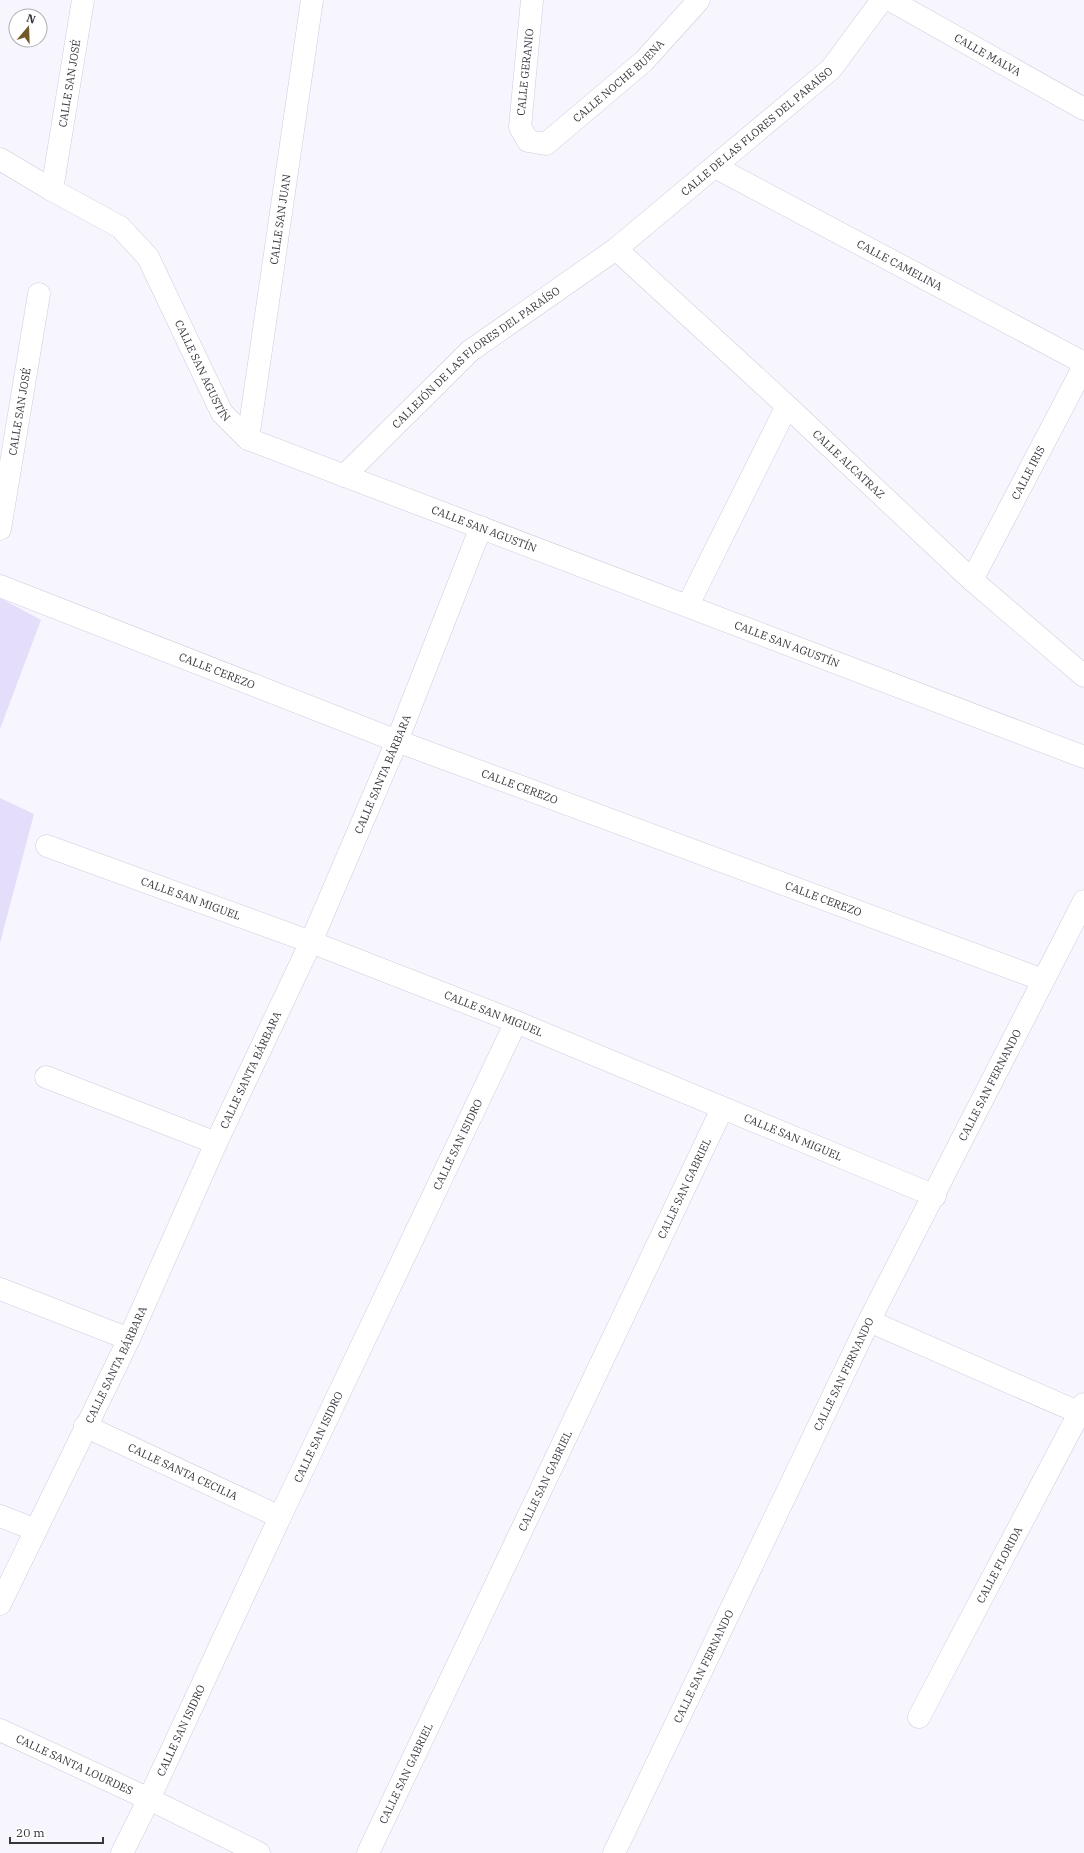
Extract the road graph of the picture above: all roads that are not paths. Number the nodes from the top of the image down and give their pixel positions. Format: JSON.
{"nodes":[{"id":1,"x":83,"y":0,"type":"edge"},
{"id":2,"x":312,"y":0,"type":"edge"},
{"id":3,"x":532,"y":0,"type":"edge"},
{"id":4,"x":699,"y":0,"type":"edge"},
{"id":5,"x":882,"y":0,"type":"edge"},
{"id":6,"x":890,"y":0,"type":"edge"},
{"id":7,"x":1084,"y":109,"type":"edge"},
{"id":8,"x":528,"y":141,"type":"joint"},
{"id":9,"x":0,"y":159,"type":"edge"},
{"id":10,"x":715,"y":167,"type":"junction"},
{"id":11,"x":52,"y":190,"type":"junction"},
{"id":12,"x":616,"y":249,"type":"junction"},
{"id":13,"x":39,"y":294,"type":"dead end"},
{"id":14,"x":1084,"y":363,"type":"edge"},
{"id":15,"x":1084,"y":366,"type":"edge"},
{"id":16,"x":787,"y":406,"type":"junction"},
{"id":17,"x":248,"y":439,"type":"junction"},
{"id":18,"x":344,"y":476,"type":"junction"},
{"id":19,"x":481,"y":527,"type":"junction"},
{"id":20,"x":0,"y":529,"type":"edge"},
{"id":21,"x":972,"y":580,"type":"junction"},
{"id":22,"x":0,"y":586,"type":"edge"},
{"id":23,"x":688,"y":605,"type":"junction"},
{"id":24,"x":1084,"y":676,"type":"edge"},
{"id":25,"x":397,"y":741,"type":"junction"},
{"id":26,"x":1084,"y":757,"type":"edge"},
{"id":27,"x":47,"y":846,"type":"dead end"},
{"id":28,"x":1084,"y":901,"type":"edge"},
{"id":29,"x":311,"y":942,"type":"junction"},
{"id":30,"x":1043,"y":980,"type":"junction"},
{"id":31,"x":516,"y":1022,"type":"junction"},
{"id":32,"x":46,"y":1077,"type":"dead end"},
{"id":33,"x":722,"y":1108,"type":"junction"},
{"id":34,"x":216,"y":1143,"type":"junction"},
{"id":35,"x":935,"y":1196,"type":"junction"},
{"id":36,"x":0,"y":1289,"type":"edge"},
{"id":37,"x":869,"y":1321,"type":"junction"},
{"id":38,"x":129,"y":1339,"type":"junction"},
{"id":39,"x":1082,"y":1409,"type":"edge"},
{"id":40,"x":85,"y":1426,"type":"junction"},
{"id":41,"x":0,"y":1516,"type":"edge"},
{"id":42,"x":280,"y":1517,"type":"junction"},
{"id":43,"x":36,"y":1530,"type":"junction"},
{"id":44,"x":0,"y":1604,"type":"edge"},
{"id":45,"x":920,"y":1717,"type":"dead end"},
{"id":46,"x":0,"y":1730,"type":"edge"},
{"id":47,"x":149,"y":1799,"type":"junction"},
{"id":48,"x":122,"y":1853,"type":"edge"},
{"id":49,"x":259,"y":1853,"type":"edge"},
{"id":50,"x":368,"y":1853,"type":"edge"},
{"id":51,"x":614,"y":1853,"type":"edge"}],
"edges":[{"from":1,"to":11,"type":"street","name":"CALLE SAN JOSÉ"},
{"from":2,"to":17,"type":"street","name":"CALLE SAN JUAN"},
{"from":3,"to":8,"type":"street","name":"CALLE GERANIO"},
{"from":4,"to":8,"type":"street","name":"CALLE NOCHE BUENA"},
{"from":5,"to":10,"type":"street","name":"CALLE DE LAS FLORES DEL PARAÍSO"},
{"from":6,"to":7,"type":"street","name":"CALLE MALVA"},
{"from":9,"to":11,"type":"street","name":"CALLE SAN AGUSTÍN"},
{"from":10,"to":12,"type":"street","name":"CALLE DE LAS FLORES DEL PARAÍSO"},
{"from":10,"to":14,"type":"street","name":"CALLE CAMELINA"},
{"from":11,"to":17,"type":"street","name":"CALLE SAN AGUSTÍN"},
{"from":12,"to":16,"type":"street","name":"CALLE ALCATRAZ"},
{"from":12,"to":18,"type":"street","name":"CALLEJÓN DE LAS FLORES DEL PARAÍSO"},
{"from":13,"to":20,"type":"street","name":"CALLE SAN JOSÉ"},
{"from":15,"to":21,"type":"street","name":"CALLE IRIS"},
{"from":16,"to":21,"type":"street","name":"CALLE ALCATRAZ"},
{"from":16,"to":23,"type":"street"},
{"from":17,"to":18,"type":"street","name":"CALLE SAN AGUSTÍN"},
{"from":18,"to":19,"type":"street","name":"CALLE SAN AGUSTÍN"},
{"from":19,"to":23,"type":"street","name":"CALLE SAN AGUSTÍN"},
{"from":19,"to":25,"type":"street","name":"CALLE SANTA BÁRBARA"},
{"from":21,"to":24,"type":"street","name":"CALLE ALCATRAZ"},
{"from":22,"to":25,"type":"street","name":"CALLE CEREZO"},
{"from":23,"to":26,"type":"street","name":"CALLE SAN AGUSTÍN"},
{"from":25,"to":29,"type":"street","name":"CALLE SANTA BÁRBARA"},
{"from":25,"to":30,"type":"street","name":"CALLE CEREZO"},
{"from":27,"to":29,"type":"street","name":"CALLE SAN MIGUEL"},
{"from":28,"to":30,"type":"street","name":"CALLE SAN FERNANDO"},
{"from":29,"to":31,"type":"street","name":"CALLE SAN MIGUEL"},
{"from":29,"to":34,"type":"street","name":"CALLE SANTA BÁRBARA"},
{"from":30,"to":35,"type":"street","name":"CALLE SAN FERNANDO"},
{"from":31,"to":33,"type":"street","name":"CALLE SAN MIGUEL"},
{"from":31,"to":42,"type":"street","name":"CALLE SAN ISIDRO"},
{"from":32,"to":34,"type":"street"},
{"from":33,"to":35,"type":"street","name":"CALLE SAN MIGUEL"},
{"from":33,"to":50,"type":"street","name":"CALLE SAN GABRIEL"},
{"from":34,"to":38,"type":"street","name":"CALLE SANTA BÁRBARA"},
{"from":35,"to":37,"type":"street","name":"CALLE SAN FERNANDO"},
{"from":36,"to":38,"type":"street"},
{"from":37,"to":39,"type":"street","name":"CALLE FLORIDA"},
{"from":37,"to":51,"type":"street","name":"CALLE SAN FERNANDO"},
{"from":38,"to":40,"type":"street","name":"CALLE SANTA BÁRBARA"},
{"from":39,"to":45,"type":"street","name":"CALLE FLORIDA"},
{"from":40,"to":42,"type":"street","name":"CALLE SANTA CECILIA"},
{"from":40,"to":43,"type":"street","name":"CALLE SANTA BÁRBARA"},
{"from":41,"to":43,"type":"street"},
{"from":42,"to":47,"type":"street","name":"CALLE SAN ISIDRO"},
{"from":43,"to":44,"type":"street","name":"CALLE SANTA BÁRBARA"},
{"from":46,"to":47,"type":"street","name":"CALLE SANTA LOURDES"},
{"from":47,"to":48,"type":"street","name":"CALLE SAN ISIDRO"},
{"from":47,"to":49,"type":"street","name":"CALLE SANTA LOURDES"}]}
